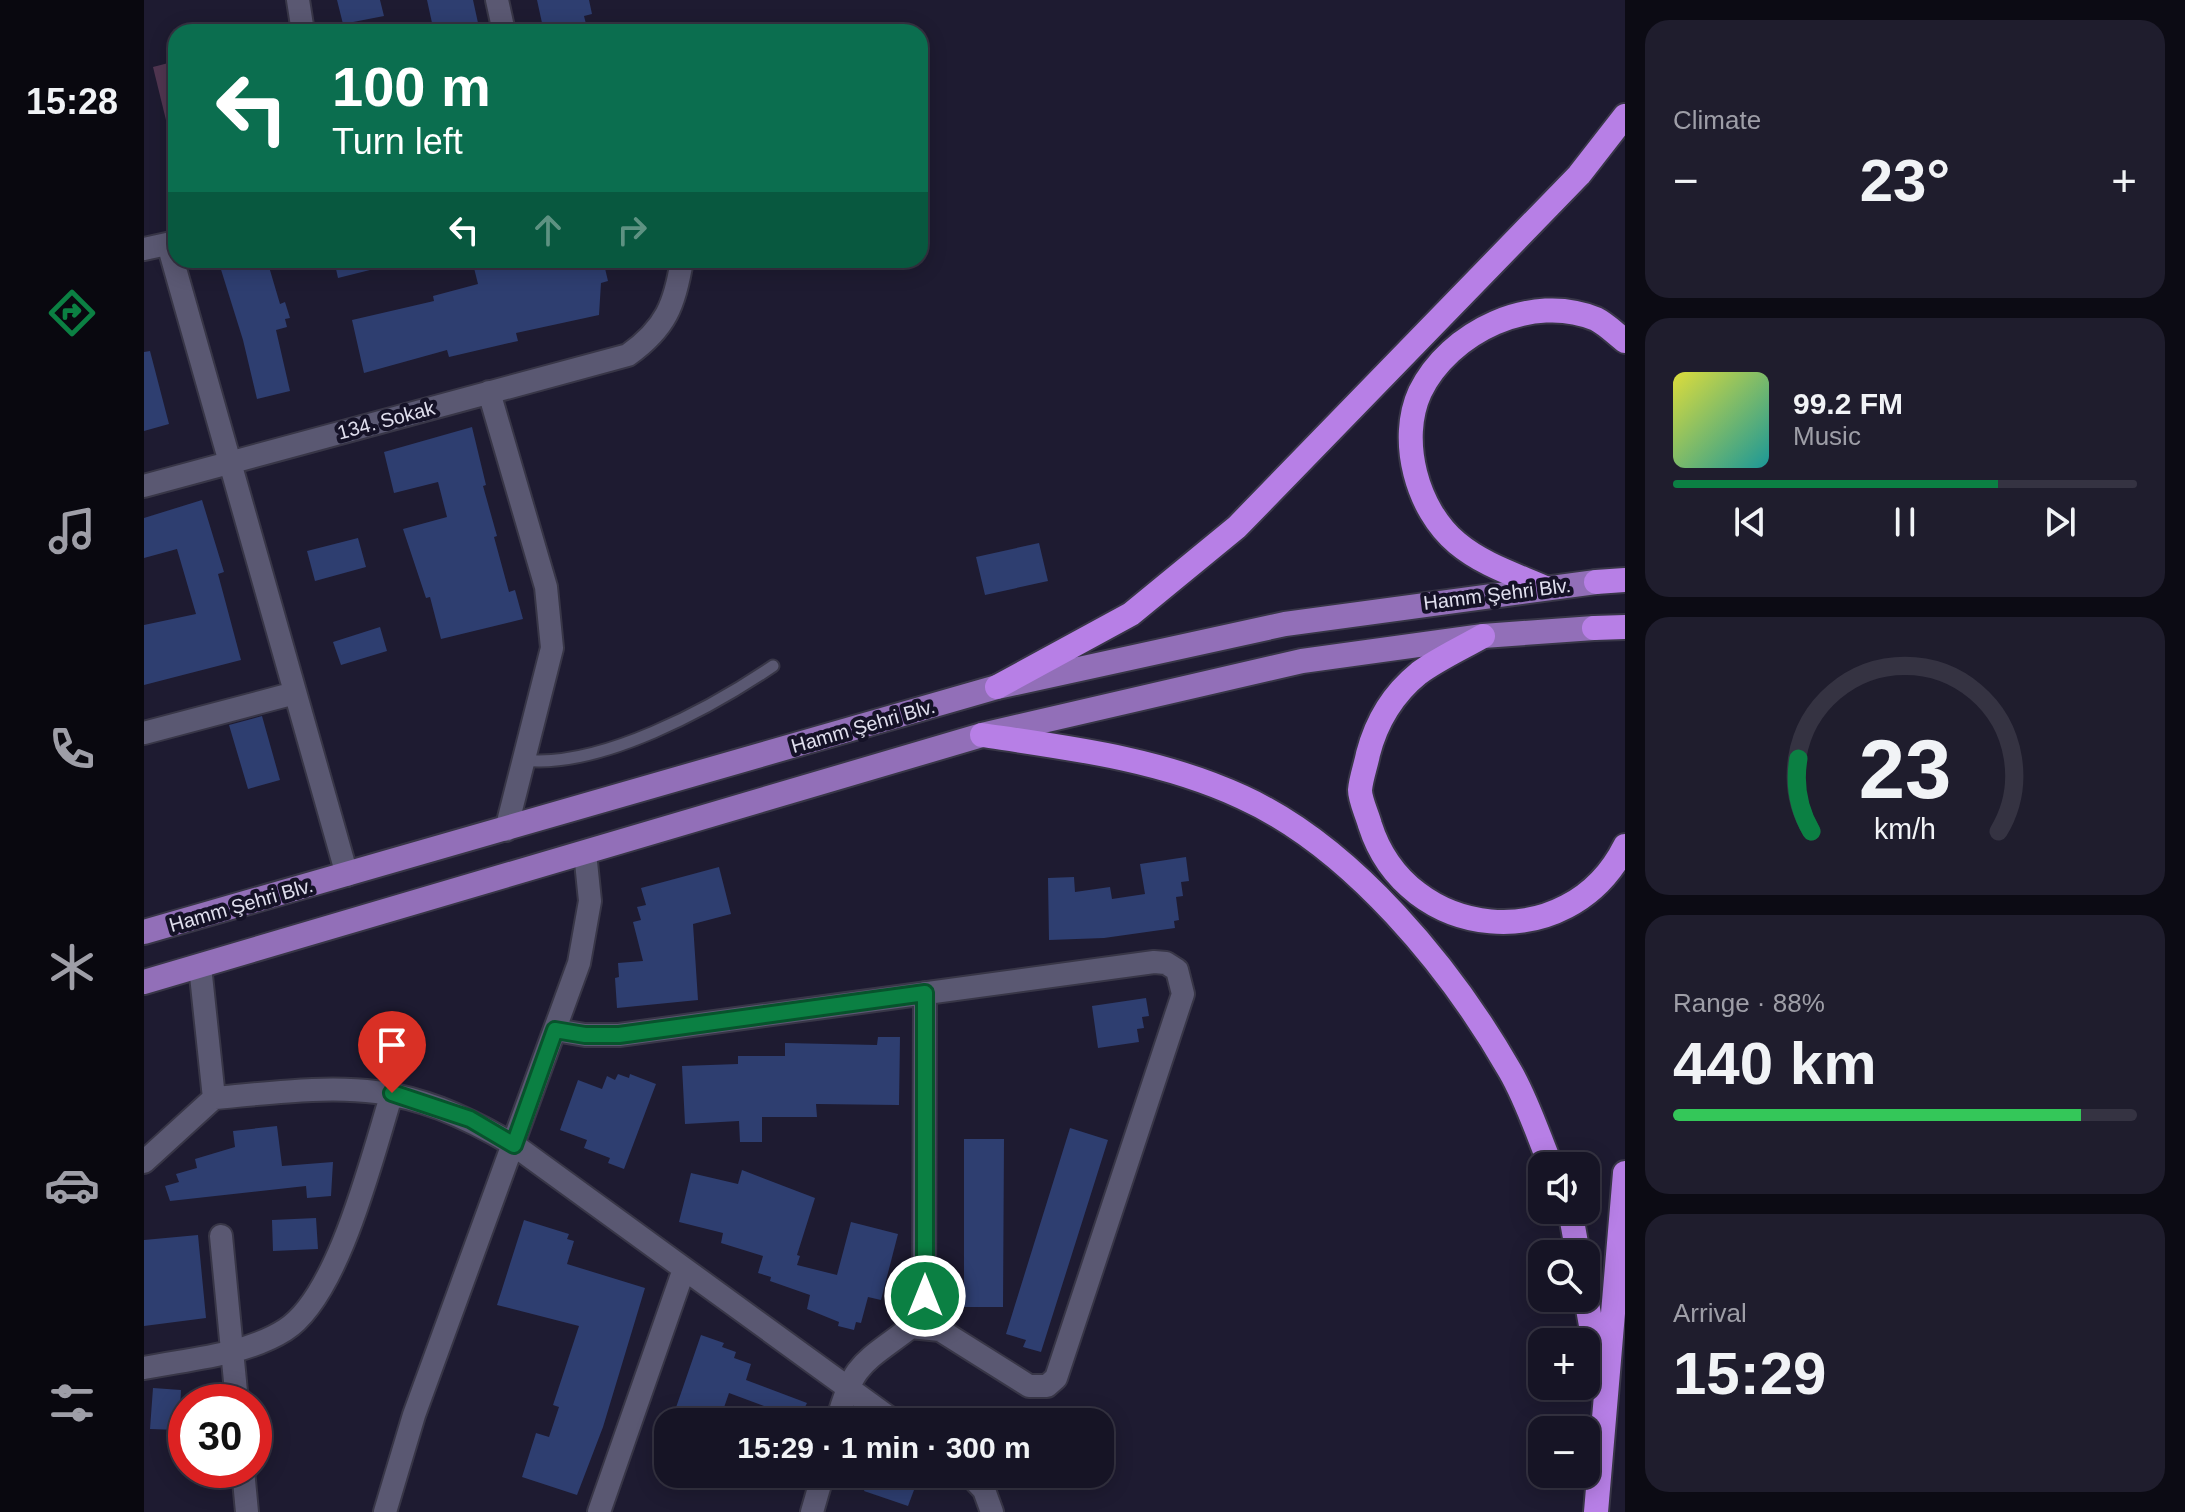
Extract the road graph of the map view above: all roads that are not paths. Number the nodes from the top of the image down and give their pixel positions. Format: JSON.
{"nodes":[{"id":1,"x":298,"y":0,"type":"edge"},
{"id":2,"x":497,"y":0,"type":"edge"},
{"id":3,"x":302,"y":24,"type":"edge"},
{"id":4,"x":502,"y":24,"type":"edge"},
{"id":5,"x":1625,"y":116,"type":"edge"},
{"id":6,"x":168,"y":244,"type":"edge"},
{"id":7,"x":144,"y":249,"type":"edge"},
{"id":8,"x":179,"y":268,"type":"edge"},
{"id":9,"x":681,"y":268,"type":"edge"},
{"id":10,"x":1625,"y":341,"type":"edge"},
{"id":11,"x":489,"y":392,"type":"junction"},
{"id":12,"x":230,"y":463,"type":"junction"},
{"id":13,"x":144,"y":486,"type":"edge"},
{"id":14,"x":1625,"y":580,"type":"edge"},
{"id":15,"x":1596,"y":582,"type":"joint"},
{"id":16,"x":1543,"y":587,"type":"junction"},
{"id":17,"x":1625,"y":627,"type":"edge"},
{"id":18,"x":1594,"y":628,"type":"joint"},
{"id":19,"x":1483,"y":636,"type":"junction"},
{"id":20,"x":773,"y":666,"type":"dead end"},
{"id":21,"x":997,"y":687,"type":"junction"},
{"id":22,"x":295,"y":693,"type":"junction"},
{"id":23,"x":144,"y":733,"type":"edge"},
{"id":24,"x":982,"y":735,"type":"junction"},
{"id":25,"x":523,"y":760,"type":"junction"},
{"id":26,"x":506,"y":830,"type":"junction"},
{"id":27,"x":1625,"y":846,"type":"edge"},
{"id":28,"x":585,"y":852,"type":"junction"},
{"id":29,"x":347,"y":875,"type":"junction"},
{"id":30,"x":144,"y":932,"type":"edge"},
{"id":31,"x":200,"y":966,"type":"junction"},
{"id":32,"x":144,"y":982,"type":"edge"},
{"id":33,"x":925,"y":993,"type":"junction"},
{"id":34,"x":555,"y":1030,"type":"junction"},
{"id":35,"x":392,"y":1093,"type":"junction"},
{"id":36,"x":214,"y":1098,"type":"junction"},
{"id":37,"x":514,"y":1145,"type":"junction"},
{"id":38,"x":1545,"y":1152,"type":"edge"},
{"id":39,"x":144,"y":1162,"type":"edge"},
{"id":40,"x":1625,"y":1173,"type":"edge"},
{"id":41,"x":221,"y":1236,"type":"dead end"},
{"id":42,"x":684,"y":1269,"type":"junction"},
{"id":43,"x":1589,"y":1312,"type":"edge"},
{"id":44,"x":924,"y":1326,"type":"junction"},
{"id":45,"x":232,"y":1350,"type":"junction"},
{"id":46,"x":144,"y":1368,"type":"edge"},
{"id":47,"x":235,"y":1384,"type":"edge"},
{"id":48,"x":846,"y":1388,"type":"junction"},
{"id":49,"x":841,"y":1408,"type":"edge"},
{"id":50,"x":875,"y":1408,"type":"edge"},
{"id":51,"x":1606,"y":1408,"type":"junction"},
{"id":52,"x":245,"y":1488,"type":"edge"},
{"id":53,"x":819,"y":1488,"type":"edge"},
{"id":54,"x":982,"y":1488,"type":"edge"},
{"id":55,"x":247,"y":1512,"type":"edge"},
{"id":56,"x":385,"y":1512,"type":"edge"},
{"id":57,"x":599,"y":1512,"type":"edge"},
{"id":58,"x":812,"y":1512,"type":"edge"},
{"id":59,"x":992,"y":1512,"type":"edge"},
{"id":60,"x":1596,"y":1512,"type":"edge"}],
"edges":[{"from":1,"to":3,"type":"street"},
{"from":2,"to":4,"type":"street"},
{"from":5,"to":21,"type":"highway"},
{"from":6,"to":7,"type":"street"},
{"from":8,"to":12,"type":"street"},
{"from":9,"to":11,"type":"street","name":"134. Sokak"},
{"from":10,"to":16,"type":"highway"},
{"from":11,"to":12,"type":"street","name":"134. Sokak"},
{"from":11,"to":25,"type":"street"},
{"from":12,"to":13,"type":"street","name":"134. Sokak"},
{"from":12,"to":22,"type":"street"},
{"from":14,"to":15,"type":"highway"},
{"from":15,"to":16,"type":"main road","name":"Hamm Şehri Blv."},
{"from":16,"to":21,"type":"main road","name":"Hamm Şehri Blv."},
{"from":17,"to":18,"type":"highway"},
{"from":18,"to":19,"type":"main road","name":"Hamm Şehri Blv."},
{"from":19,"to":24,"type":"main road","name":"Hamm Şehri Blv."},
{"from":19,"to":27,"type":"highway"},
{"from":20,"to":25,"type":"lane"},
{"from":21,"to":26,"type":"main road","name":"Hamm Şehri Blv."},
{"from":22,"to":23,"type":"street"},
{"from":22,"to":29,"type":"street"},
{"from":24,"to":28,"type":"main road","name":"Hamm Şehri Blv."},
{"from":24,"to":38,"type":"highway"},
{"from":25,"to":26,"type":"street"},
{"from":26,"to":29,"type":"main road","name":"Hamm Şehri Blv."},
{"from":28,"to":31,"type":"main road","name":"Hamm Şehri Blv."},
{"from":28,"to":34,"type":"street"},
{"from":29,"to":30,"type":"main road","name":"Hamm Şehri Blv."},
{"from":31,"to":32,"type":"main road","name":"Hamm Şehri Blv."},
{"from":31,"to":36,"type":"street"},
{"from":33,"to":34,"type":"street"},
{"from":33,"to":44,"type":"street"},
{"from":33,"to":44,"type":"street"},
{"from":34,"to":37,"type":"street"},
{"from":35,"to":36,"type":"street"},
{"from":35,"to":37,"type":"street"},
{"from":35,"to":45,"type":"street"},
{"from":36,"to":39,"type":"street"},
{"from":37,"to":42,"type":"street"},
{"from":37,"to":56,"type":"street"},
{"from":40,"to":51,"type":"highway"},
{"from":41,"to":45,"type":"street"},
{"from":42,"to":48,"type":"street"},
{"from":42,"to":57,"type":"street"},
{"from":43,"to":51,"type":"highway"},
{"from":44,"to":48,"type":"street"},
{"from":45,"to":46,"type":"street"},
{"from":45,"to":47,"type":"street"},
{"from":48,"to":49,"type":"street"},
{"from":48,"to":50,"type":"street"},
{"from":51,"to":60,"type":"highway"},
{"from":52,"to":55,"type":"street"},
{"from":53,"to":58,"type":"street"},
{"from":54,"to":59,"type":"street"}]}
